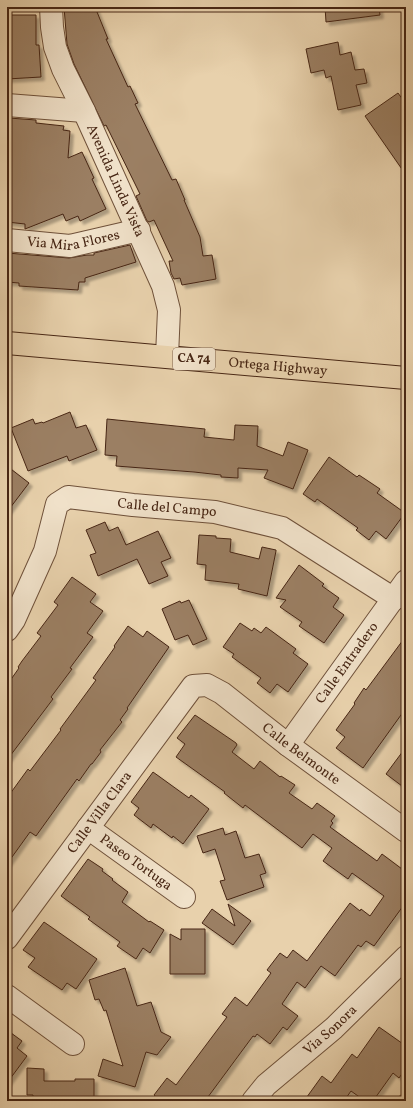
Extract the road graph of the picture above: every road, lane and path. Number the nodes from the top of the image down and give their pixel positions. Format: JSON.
{"nodes":[{"id":1,"x":51,"y":7,"type":"edge"},
{"id":2,"x":7,"y":105,"type":"edge"},
{"id":3,"x":84,"y":111,"type":"junction"},
{"id":4,"x":139,"y":230,"type":"junction"},
{"id":5,"x":7,"y":240,"type":"edge"},
{"id":6,"x":7,"y":343,"type":"edge"},
{"id":7,"x":167,"y":356,"type":"junction"},
{"id":8,"x":406,"y":378,"type":"edge"},
{"id":9,"x":406,"y":581,"type":"edge"},
{"id":10,"x":394,"y":599,"type":"junction"},
{"id":11,"x":7,"y":630,"type":"edge"},
{"id":12,"x":193,"y":686,"type":"joint"},
{"id":13,"x":288,"y":744,"type":"junction"},
{"id":14,"x":88,"y":828,"type":"junction"},
{"id":15,"x":406,"y":831,"type":"edge"},
{"id":16,"x":184,"y":898,"type":"dead end"},
{"id":17,"x":7,"y":938,"type":"edge"},
{"id":18,"x":406,"y":957,"type":"edge"},
{"id":19,"x":7,"y":996,"type":"edge"},
{"id":20,"x":73,"y":1044,"type":"dead end"},
{"id":21,"x":252,"y":1101,"type":"edge"}],
"edges":[{"from":1,"to":3,"type":"street","name":"Avenida Linda Vista"},
{"from":2,"to":3,"type":"street"},
{"from":3,"to":4,"type":"street","name":"Avenida Linda Vista"},
{"from":4,"to":5,"type":"street","name":"Via Mira Flores"},
{"from":4,"to":7,"type":"street","name":"Avenida Linda Vista"},
{"from":6,"to":7,"type":"main road","name":"Ortega Highway","number":"CA 74"},
{"from":7,"to":8,"type":"main road","name":"Ortega Highway","number":"CA 74"},
{"from":9,"to":10,"type":"street","name":"Calle Entradero"},
{"from":10,"to":11,"type":"street","name":"Calle del Campo"},
{"from":10,"to":13,"type":"street","name":"Calle Entradero"},
{"from":12,"to":13,"type":"street","name":"Calle Belmonte"},
{"from":12,"to":14,"type":"street","name":"Calle Villa Clara"},
{"from":13,"to":15,"type":"street","name":"Calle Belmonte"},
{"from":14,"to":16,"type":"street","name":"Paseo Tortuga"},
{"from":14,"to":17,"type":"street","name":"Calle Villa Clara"},
{"from":18,"to":21,"type":"street","name":"Via Sonora"},
{"from":19,"to":20,"type":"street"}]}
